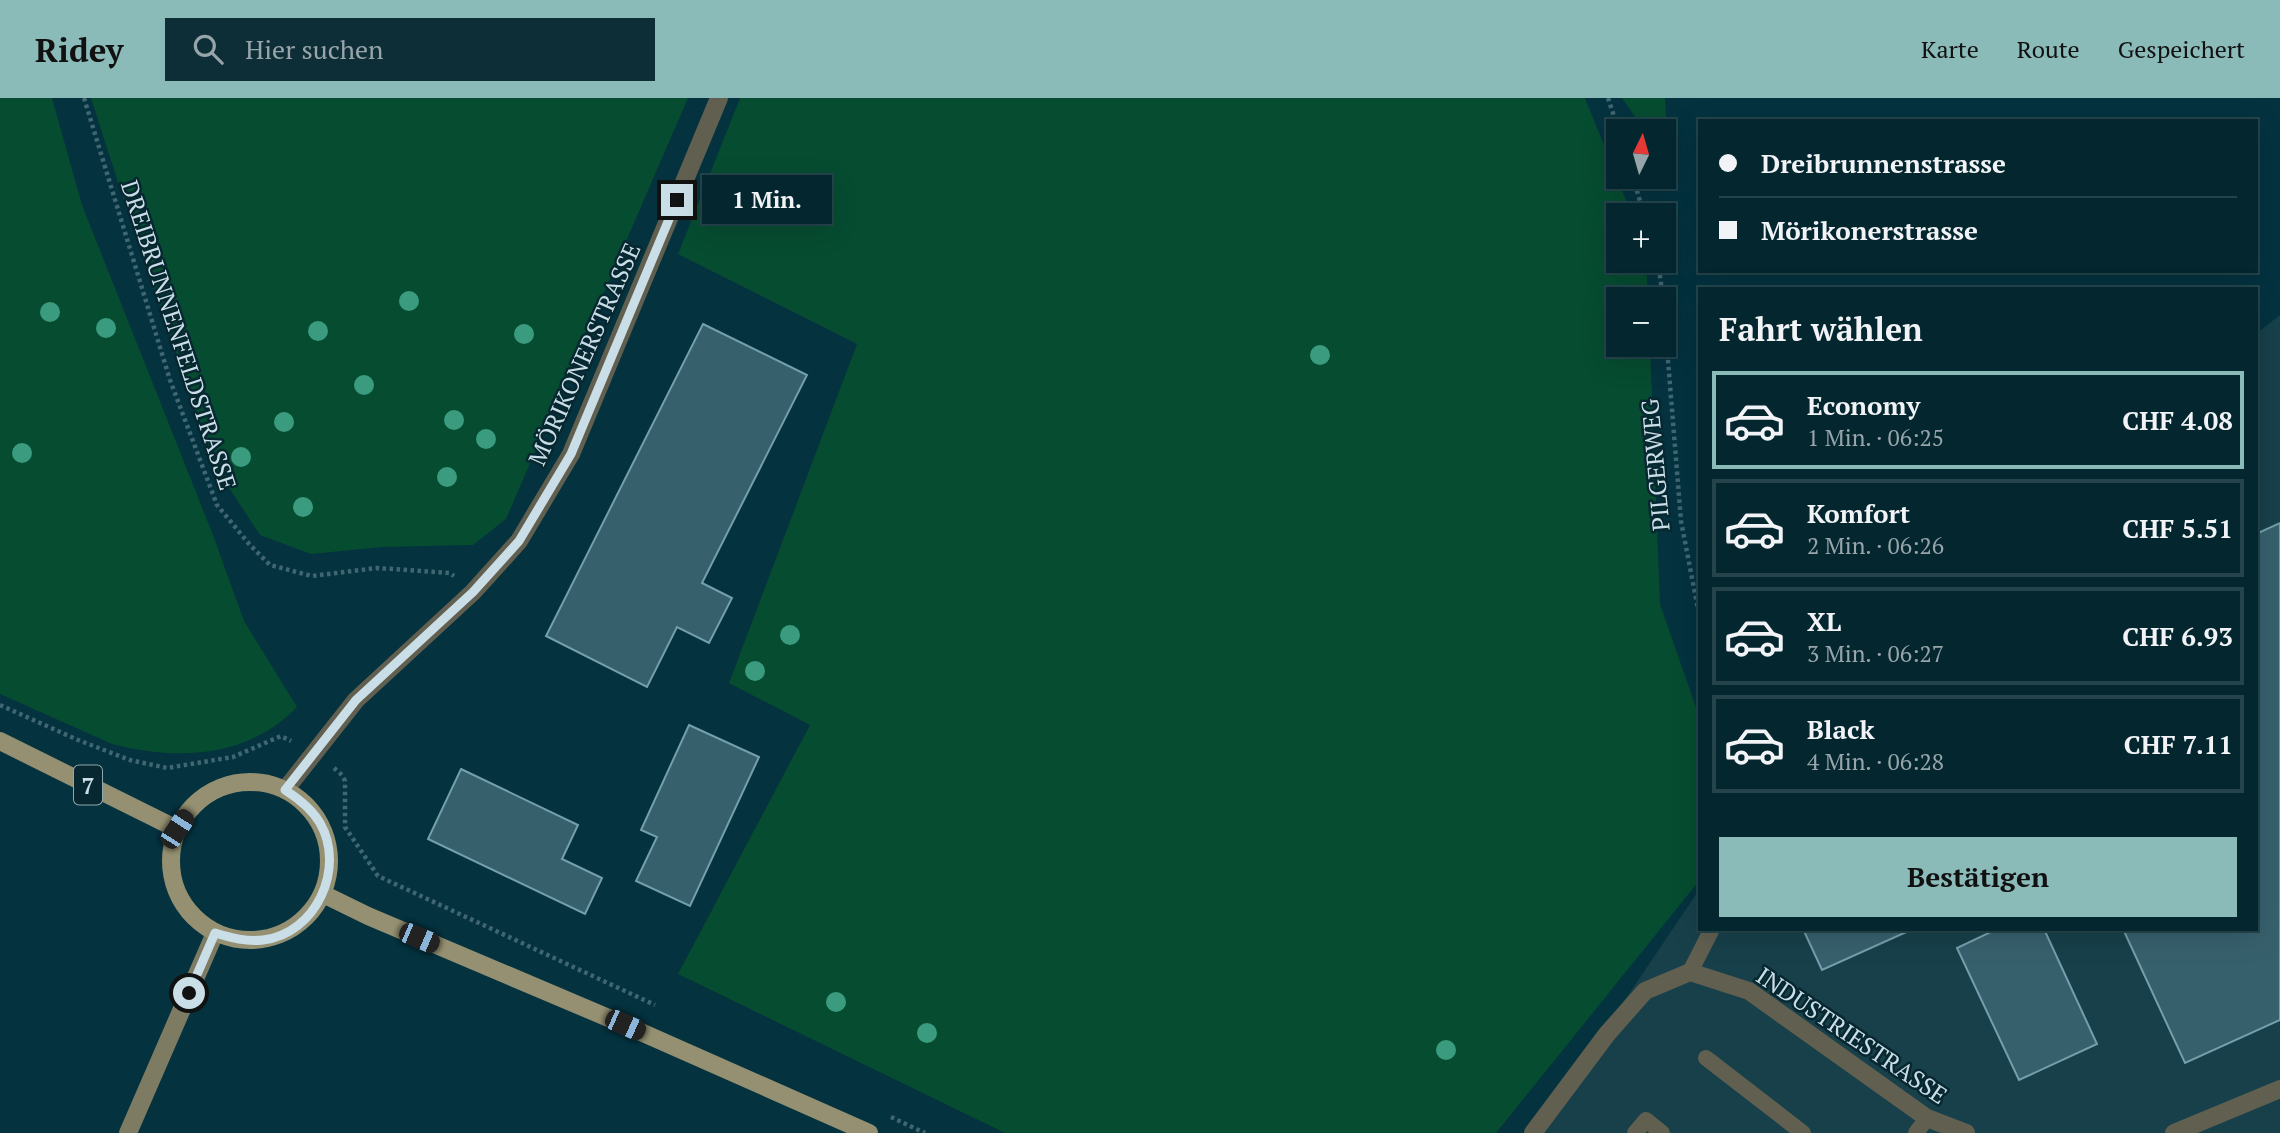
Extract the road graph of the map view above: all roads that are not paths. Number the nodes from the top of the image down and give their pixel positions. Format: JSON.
{"nodes":[{"id":1,"x":719,"y":98,"type":"edge"},
{"id":2,"x":0,"y":741,"type":"edge"},
{"id":3,"x":285,"y":790,"type":"junction"},
{"id":4,"x":177,"y":829,"type":"junction"},
{"id":5,"x":323,"y":894,"type":"junction"},
{"id":6,"x":1711,"y":931,"type":"edge"},
{"id":7,"x":215,"y":933,"type":"junction"},
{"id":8,"x":1690,"y":972,"type":"junction"},
{"id":9,"x":1706,"y":1058,"type":"dead end"},
{"id":10,"x":2280,"y":1088,"type":"edge"},
{"id":11,"x":1927,"y":1118,"type":"junction"},
{"id":12,"x":128,"y":1133,"type":"edge"},
{"id":13,"x":869,"y":1133,"type":"edge"},
{"id":14,"x":1533,"y":1133,"type":"edge"},
{"id":15,"x":1635,"y":1133,"type":"edge"},
{"id":16,"x":1662,"y":1133,"type":"edge"},
{"id":17,"x":1803,"y":1133,"type":"edge"},
{"id":18,"x":1916,"y":1133,"type":"edge"},
{"id":19,"x":1966,"y":1133,"type":"edge"},
{"id":20,"x":2174,"y":1133,"type":"edge"}],
"edges":[{"from":1,"to":3,"type":"street","name":"MÖRIKONERSTRASSE"},
{"from":2,"to":4,"type":"main road","number":"7"},
{"from":3,"to":4,"type":"main road"},
{"from":3,"to":5,"type":"main road"},
{"from":4,"to":7,"type":"main road"},
{"from":5,"to":7,"type":"main road"},
{"from":5,"to":13,"type":"main road"},
{"from":6,"to":8,"type":"lane"},
{"from":7,"to":12,"type":"street"},
{"from":8,"to":11,"type":"street","name":"INDUSTRIESTRASSE"},
{"from":8,"to":14,"type":"street"},
{"from":9,"to":17,"type":"lane"},
{"from":10,"to":20,"type":"street"},
{"from":11,"to":18,"type":"lane"},
{"from":11,"to":19,"type":"street","name":"INDUSTRIESTRASSE"},
{"from":15,"to":16,"type":"lane"}]}
